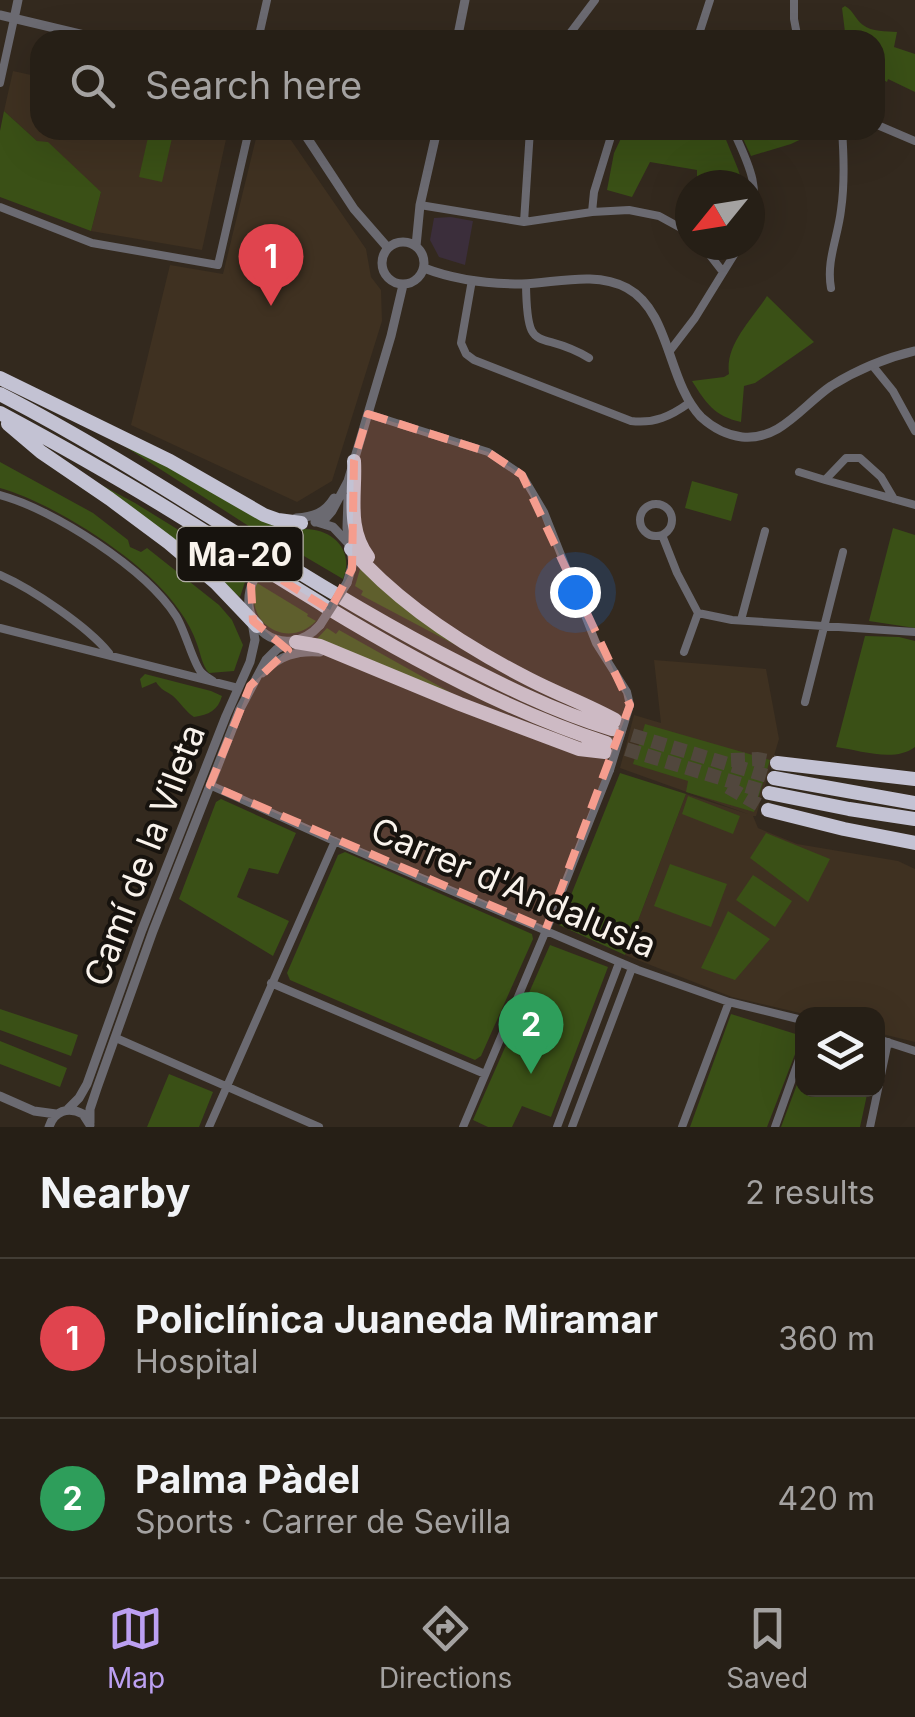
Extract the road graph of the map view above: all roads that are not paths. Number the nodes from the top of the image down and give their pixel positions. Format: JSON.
{"nodes":[{"id":1,"x":18,"y":0,"type":"edge"},
{"id":2,"x":268,"y":0,"type":"edge"},
{"id":3,"x":465,"y":0,"type":"edge"},
{"id":4,"x":710,"y":0,"type":"edge"},
{"id":5,"x":794,"y":0,"type":"edge"},
{"id":6,"x":591,"y":2,"type":"edge"},
{"id":7,"x":0,"y":15,"type":"edge"},
{"id":8,"x":14,"y":18,"type":"junction"},
{"id":9,"x":64,"y":30,"type":"edge"},
{"id":10,"x":260,"y":30,"type":"edge"},
{"id":11,"x":459,"y":30,"type":"edge"},
{"id":12,"x":572,"y":30,"type":"edge"},
{"id":13,"x":700,"y":30,"type":"edge"},
{"id":14,"x":796,"y":30,"type":"edge"},
{"id":15,"x":0,"y":83,"type":"edge"},
{"id":16,"x":885,"y":128,"type":"edge"},
{"id":17,"x":247,"y":140,"type":"edge"},
{"id":18,"x":309,"y":140,"type":"edge"},
{"id":19,"x":434,"y":140,"type":"edge"},
{"id":20,"x":529,"y":140,"type":"edge"},
{"id":21,"x":610,"y":140,"type":"edge"},
{"id":22,"x":738,"y":140,"type":"edge"},
{"id":23,"x":842,"y":140,"type":"edge"},
{"id":24,"x":915,"y":142,"type":"edge"},
{"id":25,"x":751,"y":170,"type":"edge"},
{"id":26,"x":420,"y":206,"type":"junction"},
{"id":27,"x":0,"y":207,"type":"edge"},
{"id":28,"x":592,"y":212,"type":"junction"},
{"id":29,"x":524,"y":222,"type":"junction"},
{"id":30,"x":675,"y":225,"type":"edge"},
{"id":31,"x":416,"y":246,"type":"junction"},
{"id":32,"x":388,"y":248,"type":"junction"},
{"id":33,"x":714,"y":260,"type":"edge"},
{"id":34,"x":731,"y":260,"type":"edge"},
{"id":35,"x":424,"y":268,"type":"junction"},
{"id":36,"x":723,"y":272,"type":"junction"},
{"id":37,"x":472,"y":280,"type":"junction"},
{"id":38,"x":526,"y":284,"type":"junction"},
{"id":39,"x":403,"y":285,"type":"junction"},
{"id":40,"x":831,"y":288,"type":"dead end"},
{"id":41,"x":915,"y":351,"type":"edge"},
{"id":42,"x":669,"y":352,"type":"junction"},
{"id":43,"x":589,"y":358,"type":"dead end"},
{"id":44,"x":872,"y":365,"type":"junction"},
{"id":45,"x":0,"y":378,"type":"edge"},
{"id":46,"x":0,"y":394,"type":"edge"},
{"id":47,"x":689,"y":402,"type":"junction"},
{"id":48,"x":368,"y":414,"type":"junction"},
{"id":49,"x":0,"y":415,"type":"edge"},
{"id":50,"x":915,"y":431,"type":"edge"},
{"id":51,"x":354,"y":460,"type":"junction"},
{"id":52,"x":799,"y":472,"type":"dead end"},
{"id":53,"x":824,"y":480,"type":"junction"},
{"id":54,"x":348,"y":481,"type":"junction"},
{"id":55,"x":210,"y":483,"type":"junction"},
{"id":56,"x":0,"y":495,"type":"edge"},
{"id":57,"x":894,"y":500,"type":"junction"},
{"id":58,"x":915,"y":505,"type":"edge"},
{"id":59,"x":308,"y":522,"type":"junction"},
{"id":60,"x":765,"y":532,"type":"dead end"},
{"id":61,"x":662,"y":535,"type":"junction"},
{"id":62,"x":351,"y":547,"type":"junction"},
{"id":63,"x":843,"y":552,"type":"dead end"},
{"id":64,"x":0,"y":574,"type":"edge"},
{"id":65,"x":421,"y":611,"type":"junction"},
{"id":66,"x":698,"y":612,"type":"junction"},
{"id":67,"x":253,"y":620,"type":"junction"},
{"id":68,"x":741,"y":620,"type":"junction"},
{"id":69,"x":823,"y":626,"type":"junction"},
{"id":70,"x":0,"y":628,"type":"edge"},
{"id":71,"x":915,"y":632,"type":"edge"},
{"id":72,"x":294,"y":642,"type":"junction"},
{"id":73,"x":684,"y":652,"type":"dead end"},
{"id":74,"x":111,"y":656,"type":"junction"},
{"id":75,"x":364,"y":664,"type":"junction"},
{"id":76,"x":213,"y":681,"type":"junction"},
{"id":77,"x":250,"y":686,"type":"junction"},
{"id":78,"x":238,"y":688,"type":"junction"},
{"id":79,"x":805,"y":702,"type":"dead end"},
{"id":80,"x":609,"y":736,"type":"junction"},
{"id":81,"x":915,"y":777,"type":"edge"},
{"id":82,"x":773,"y":778,"type":"junction"},
{"id":83,"x":210,"y":785,"type":"junction"},
{"id":84,"x":915,"y":803,"type":"edge"},
{"id":85,"x":768,"y":810,"type":"tunnel mouth"},
{"id":86,"x":915,"y":819,"type":"edge"},
{"id":87,"x":335,"y":841,"type":"junction"},
{"id":88,"x":915,"y":846,"type":"edge"},
{"id":89,"x":546,"y":929,"type":"junction"},
{"id":90,"x":619,"y":962,"type":"junction"},
{"id":91,"x":632,"y":968,"type":"junction"},
{"id":92,"x":271,"y":983,"type":"junction"},
{"id":93,"x":729,"y":1002,"type":"junction"},
{"id":94,"x":795,"y":1018,"type":"edge"},
{"id":95,"x":116,"y":1038,"type":"junction"},
{"id":96,"x":885,"y":1041,"type":"edge"},
{"id":97,"x":888,"y":1042,"type":"junction"},
{"id":98,"x":915,"y":1050,"type":"edge"},
{"id":99,"x":795,"y":1070,"type":"edge"},
{"id":100,"x":485,"y":1074,"type":"junction"},
{"id":101,"x":226,"y":1088,"type":"junction"},
{"id":102,"x":0,"y":1096,"type":"edge"},
{"id":103,"x":68,"y":1110,"type":"junction"},
{"id":104,"x":34,"y":1111,"type":"junction"},
{"id":105,"x":56,"y":1114,"type":"junction"},
{"id":106,"x":90,"y":1125,"type":"edge"},
{"id":107,"x":48,"y":1127,"type":"edge"},
{"id":108,"x":208,"y":1127,"type":"edge"},
{"id":109,"x":319,"y":1127,"type":"edge"},
{"id":110,"x":463,"y":1127,"type":"edge"},
{"id":111,"x":557,"y":1127,"type":"edge"},
{"id":112,"x":572,"y":1127,"type":"edge"},
{"id":113,"x":682,"y":1127,"type":"edge"},
{"id":114,"x":775,"y":1127,"type":"edge"},
{"id":115,"x":870,"y":1127,"type":"edge"}],
"edges":[{"from":1,"to":8,"type":"street"},
{"from":2,"to":10,"type":"street"},
{"from":3,"to":11,"type":"street"},
{"from":4,"to":13,"type":"street"},
{"from":5,"to":14,"type":"street"},
{"from":6,"to":12,"type":"street"},
{"from":7,"to":8,"type":"street"},
{"from":8,"to":9,"type":"street"},
{"from":8,"to":15,"type":"street"},
{"from":16,"to":24,"type":"street"},
{"from":17,"to":27,"type":"street"},
{"from":18,"to":32,"type":"street"},
{"from":19,"to":26,"type":"street"},
{"from":20,"to":29,"type":"street"},
{"from":21,"to":28,"type":"street"},
{"from":22,"to":25,"type":"street"},
{"from":23,"to":40,"type":"street"},
{"from":26,"to":29,"type":"street"},
{"from":26,"to":31,"type":"street"},
{"from":28,"to":29,"type":"street"},
{"from":28,"to":30,"type":"street"},
{"from":31,"to":32,"type":"street"},
{"from":31,"to":35,"type":"street"},
{"from":32,"to":39,"type":"street"},
{"from":33,"to":36,"type":"street"},
{"from":34,"to":36,"type":"street"},
{"from":35,"to":37,"type":"street"},
{"from":35,"to":39,"type":"street"},
{"from":36,"to":42,"type":"street"},
{"from":37,"to":38,"type":"street"},
{"from":37,"to":47,"type":"street"},
{"from":38,"to":42,"type":"street"},
{"from":38,"to":43,"type":"street"},
{"from":39,"to":48,"type":"street"},
{"from":41,"to":44,"type":"street"},
{"from":42,"to":47,"type":"street"},
{"from":44,"to":47,"type":"street"},
{"from":44,"to":50,"type":"street"},
{"from":45,"to":55,"type":"highway"},
{"from":46,"to":80,"type":"highway","number":"Ma-20"},
{"from":48,"to":51,"type":"street"},
{"from":48,"to":89,"type":"street","bridge":true},
{"from":49,"to":67,"type":"highway"},
{"from":49,"to":80,"type":"highway","number":"Ma-20"},
{"from":51,"to":54,"type":"street"},
{"from":51,"to":65,"type":"highway"},
{"from":52,"to":53,"type":"street"},
{"from":53,"to":57,"type":"street"},
{"from":53,"to":57,"type":"street"},
{"from":54,"to":55,"type":"street"},
{"from":54,"to":59,"type":"street"},
{"from":54,"to":62,"type":"street"},
{"from":55,"to":59,"type":"highway"},
{"from":56,"to":76,"type":"street"},
{"from":57,"to":58,"type":"street"},
{"from":59,"to":62,"type":"street"},
{"from":59,"to":67,"type":"street","bridge":true},
{"from":60,"to":68,"type":"street"},
{"from":61,"to":61,"type":"street"},
{"from":61,"to":66,"type":"street"},
{"from":62,"to":65,"type":"highway"},
{"from":62,"to":72,"type":"street","bridge":true},
{"from":63,"to":69,"type":"street"},
{"from":64,"to":74,"type":"street"},
{"from":65,"to":80,"type":"highway"},
{"from":66,"to":68,"type":"street"},
{"from":66,"to":73,"type":"street"},
{"from":67,"to":72,"type":"street"},
{"from":67,"to":78,"type":"street","name":"Camí de la Vileta"},
{"from":68,"to":69,"type":"street"},
{"from":69,"to":71,"type":"street"},
{"from":69,"to":79,"type":"street"},
{"from":70,"to":74,"type":"street"},
{"from":72,"to":75,"type":"highway"},
{"from":72,"to":77,"type":"street","name":"Camí de la Vileta"},
{"from":74,"to":76,"type":"street"},
{"from":75,"to":77,"type":"street"},
{"from":75,"to":80,"type":"highway"},
{"from":76,"to":78,"type":"street"},
{"from":77,"to":83,"type":"street","name":"Camí de la Vileta"},
{"from":78,"to":103,"type":"street","name":"Camí de la Vileta"},
{"from":81,"to":82,"type":"highway"},
{"from":82,"to":84,"type":"highway"},
{"from":82,"to":86,"type":"highway"},
{"from":83,"to":87,"type":"street","name":"Carrer d'Andalusia"},
{"from":83,"to":95,"type":"street","name":"Camí de la Vileta"},
{"from":85,"to":88,"type":"highway"},
{"from":87,"to":89,"type":"street","name":"Carrer d'Andalusia"},
{"from":87,"to":92,"type":"street"},
{"from":89,"to":90,"type":"street","name":"Carrer d'Andalusia"},
{"from":89,"to":100,"type":"street"},
{"from":90,"to":91,"type":"street","name":"Carrer d'Andalusia"},
{"from":90,"to":111,"type":"street"},
{"from":91,"to":93,"type":"street","name":"Carrer d'Andalusia"},
{"from":91,"to":112,"type":"street"},
{"from":92,"to":100,"type":"street"},
{"from":92,"to":101,"type":"street"},
{"from":93,"to":94,"type":"street","name":"Carrer d'Andalusia"},
{"from":93,"to":113,"type":"street"},
{"from":95,"to":101,"type":"street"},
{"from":95,"to":106,"type":"street","name":"Camí de la Vileta"},
{"from":96,"to":97,"type":"street"},
{"from":97,"to":98,"type":"street"},
{"from":97,"to":115,"type":"street"},
{"from":99,"to":114,"type":"street"},
{"from":100,"to":110,"type":"street"},
{"from":101,"to":108,"type":"street"},
{"from":101,"to":109,"type":"street"},
{"from":102,"to":104,"type":"street"},
{"from":103,"to":105,"type":"street"},
{"from":103,"to":106,"type":"street"},
{"from":104,"to":105,"type":"street"},
{"from":104,"to":107,"type":"street"},
{"from":105,"to":107,"type":"street"}]}
